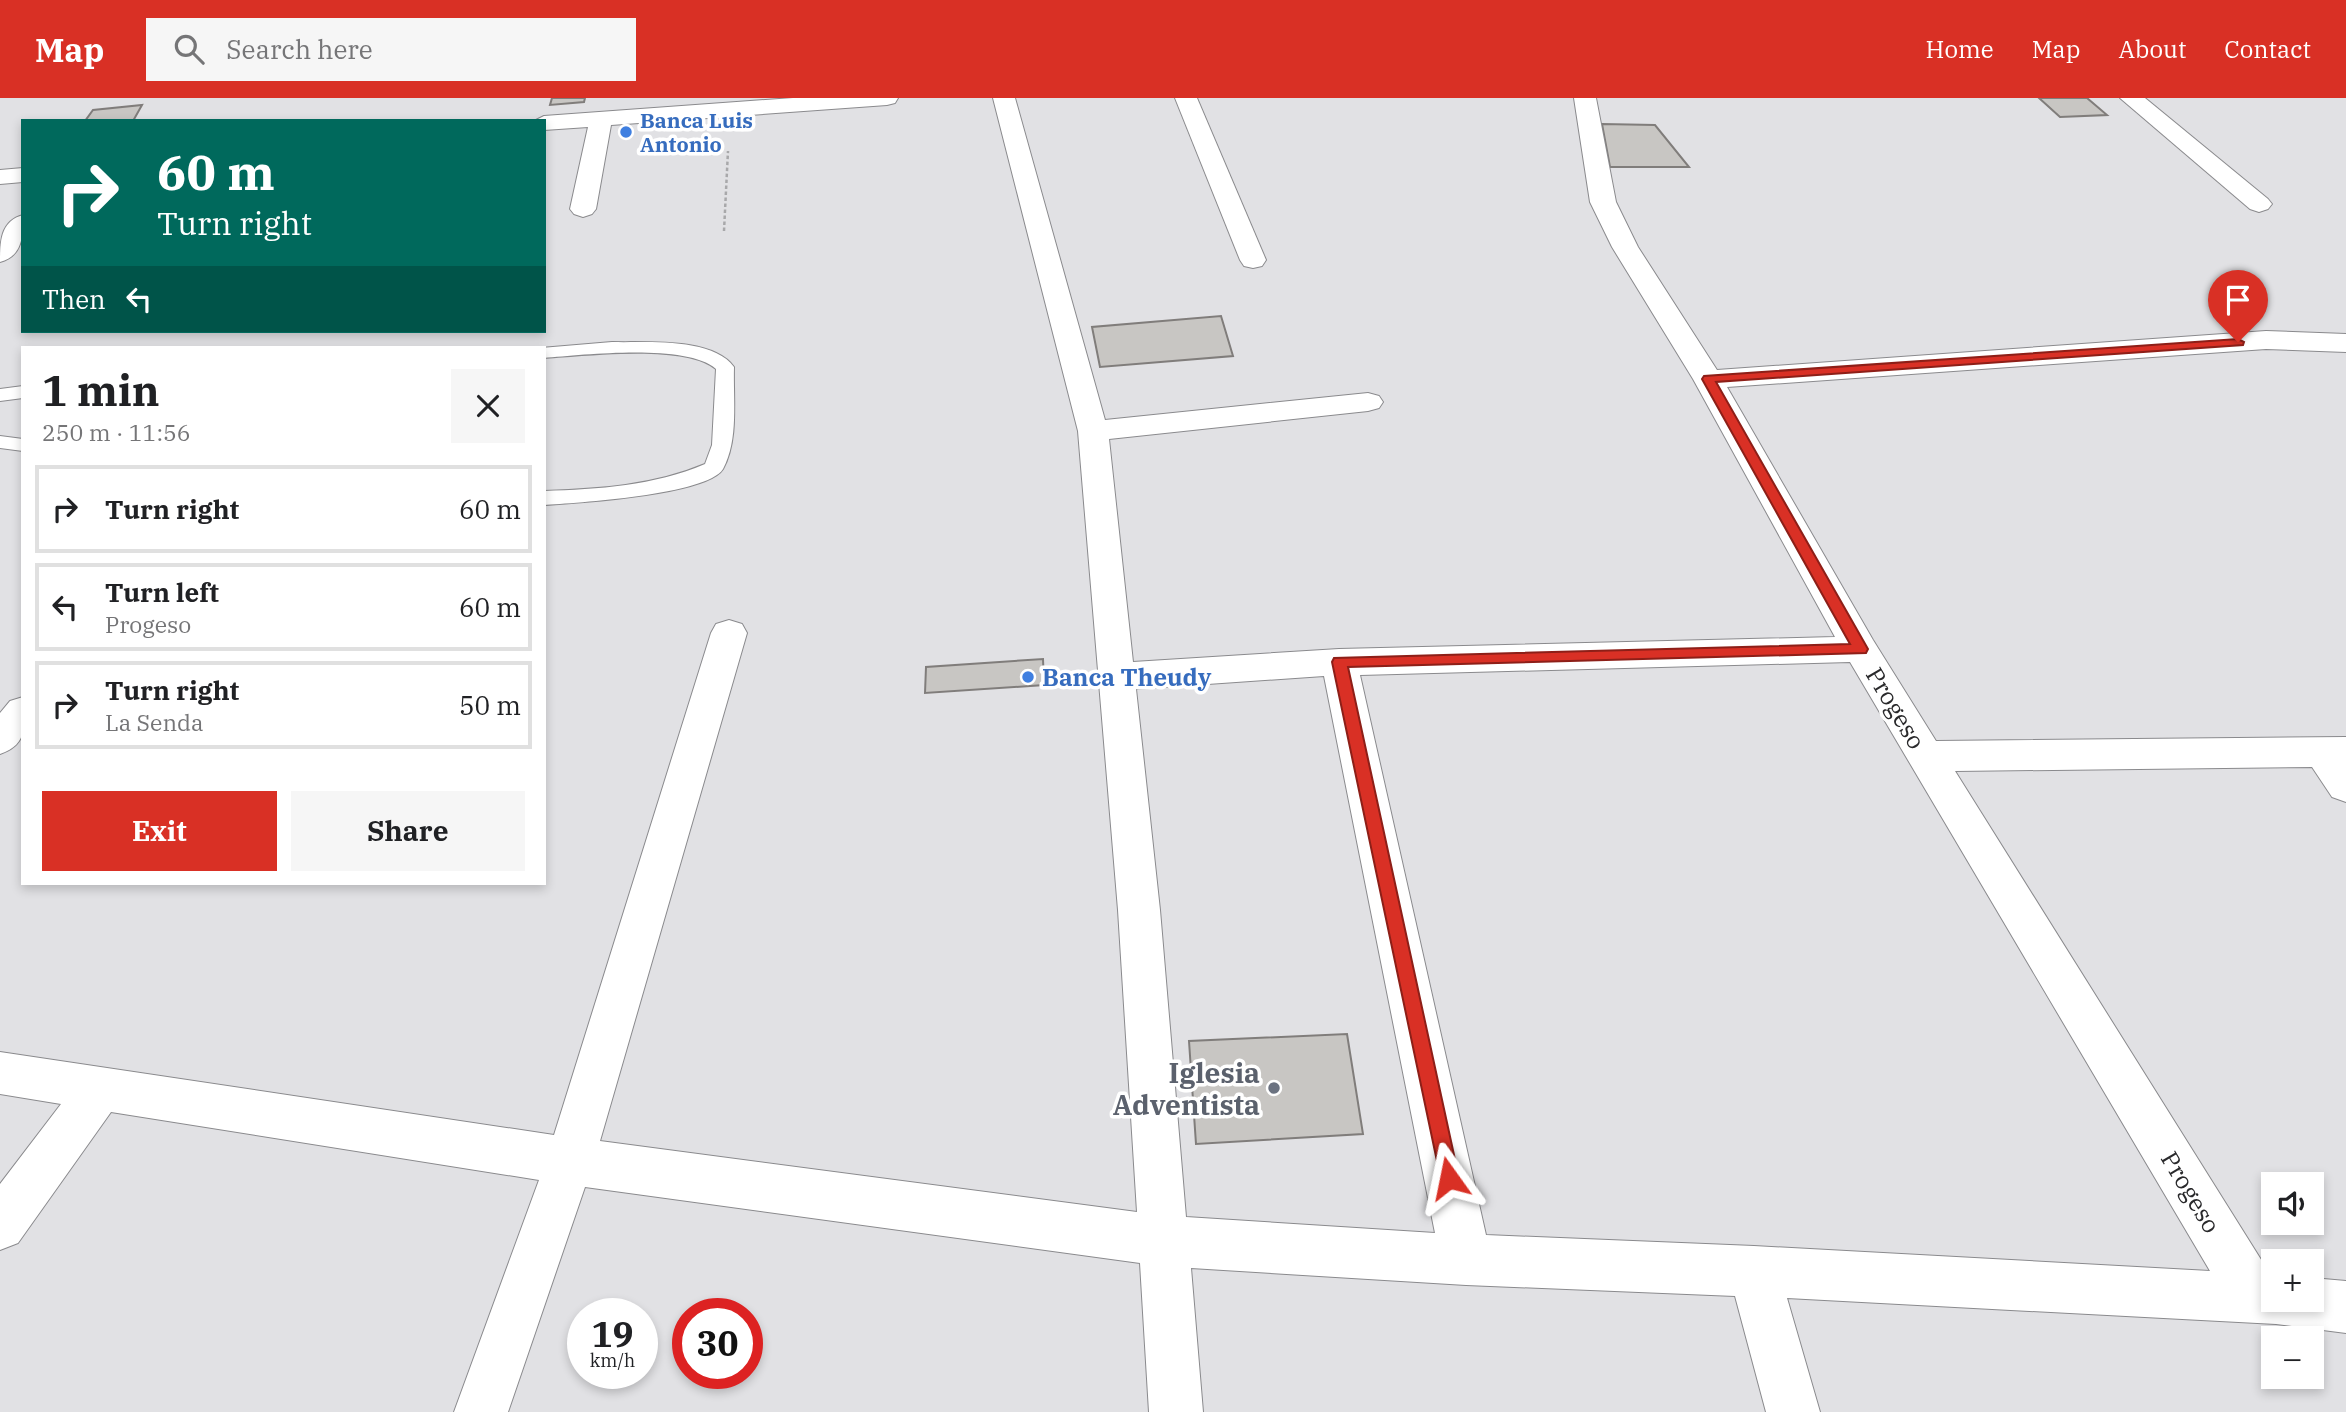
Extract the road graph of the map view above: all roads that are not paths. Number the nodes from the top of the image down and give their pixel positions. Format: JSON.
{"nodes":[{"id":1,"x":887,"y":98,"type":"edge"},
{"id":2,"x":1004,"y":98,"type":"edge"},
{"id":3,"x":1185,"y":98,"type":"edge"},
{"id":4,"x":1585,"y":98,"type":"edge"},
{"id":5,"x":2130,"y":98,"type":"edge"},
{"id":6,"x":601,"y":118,"type":"junction"},
{"id":7,"x":546,"y":123,"type":"edge"},
{"id":8,"x":21,"y":175,"type":"edge"},
{"id":9,"x":0,"y":177,"type":"edge"},
{"id":10,"x":2259,"y":204,"type":"dead end"},
{"id":11,"x":583,"y":209,"type":"dead end"},
{"id":12,"x":21,"y":226,"type":"edge"},
{"id":13,"x":0,"y":254,"type":"edge"},
{"id":14,"x":1254,"y":260,"type":"dead end"},
{"id":15,"x":2346,"y":343,"type":"edge"},
{"id":16,"x":546,"y":353,"type":"edge"},
{"id":17,"x":1709,"y":379,"type":"junction"},
{"id":18,"x":21,"y":392,"type":"edge"},
{"id":19,"x":0,"y":395,"type":"edge"},
{"id":20,"x":1368,"y":402,"type":"dead end"},
{"id":21,"x":1093,"y":431,"type":"junction"},
{"id":22,"x":0,"y":442,"type":"edge"},
{"id":23,"x":21,"y":445,"type":"edge"},
{"id":24,"x":546,"y":498,"type":"edge"},
{"id":25,"x":729,"y":633,"type":"dead end"},
{"id":26,"x":1860,"y":649,"type":"junction"},
{"id":27,"x":1339,"y":662,"type":"junction"},
{"id":28,"x":1116,"y":677,"type":"junction"},
{"id":29,"x":21,"y":713,"type":"edge"},
{"id":30,"x":0,"y":739,"type":"edge"},
{"id":31,"x":2334,"y":752,"type":"edge"},
{"id":32,"x":1925,"y":756,"type":"junction"},
{"id":33,"x":2346,"y":786,"type":"edge"},
{"id":34,"x":0,"y":1073,"type":"edge"},
{"id":35,"x":101,"y":1088,"type":"junction"},
{"id":36,"x":570,"y":1161,"type":"junction"},
{"id":37,"x":0,"y":1225,"type":"edge"},
{"id":38,"x":1164,"y":1241,"type":"junction"},
{"id":39,"x":1466,"y":1260,"type":"junction"},
{"id":40,"x":1754,"y":1271,"type":"junction"},
{"id":41,"x":2261,"y":1286,"type":"edge"},
{"id":42,"x":2261,"y":1299,"type":"edge"},
{"id":43,"x":2324,"y":1305,"type":"edge"},
{"id":44,"x":2346,"y":1307,"type":"edge"},
{"id":45,"x":481,"y":1412,"type":"edge"},
{"id":46,"x":1176,"y":1412,"type":"edge"},
{"id":47,"x":1793,"y":1412,"type":"edge"}],
"edges":[{"from":1,"to":6,"type":"street"},
{"from":2,"to":21,"type":"street"},
{"from":3,"to":14,"type":"street"},
{"from":4,"to":17,"type":"street","name":"Progeso"},
{"from":5,"to":10,"type":"street"},
{"from":6,"to":7,"type":"street"},
{"from":6,"to":11,"type":"street"},
{"from":8,"to":9,"type":"street"},
{"from":12,"to":13,"type":"street"},
{"from":15,"to":17,"type":"street"},
{"from":16,"to":24,"type":"lane"},
{"from":17,"to":26,"type":"street","name":"Progeso"},
{"from":18,"to":19,"type":"lane"},
{"from":20,"to":21,"type":"street"},
{"from":21,"to":28,"type":"street"},
{"from":22,"to":23,"type":"lane"},
{"from":25,"to":36,"type":"street"},
{"from":26,"to":27,"type":"street"},
{"from":26,"to":32,"type":"street","name":"Progeso"},
{"from":27,"to":28,"type":"street"},
{"from":27,"to":39,"type":"street"},
{"from":28,"to":38,"type":"street"},
{"from":29,"to":30,"type":"street"},
{"from":31,"to":32,"type":"street"},
{"from":31,"to":33,"type":"street"},
{"from":32,"to":41,"type":"street","name":"Progeso"},
{"from":34,"to":35,"type":"street"},
{"from":35,"to":36,"type":"street"},
{"from":35,"to":37,"type":"street"},
{"from":36,"to":38,"type":"street"},
{"from":36,"to":45,"type":"street"},
{"from":38,"to":39,"type":"street"},
{"from":38,"to":46,"type":"street"},
{"from":39,"to":40,"type":"street"},
{"from":40,"to":42,"type":"street"},
{"from":40,"to":47,"type":"street"},
{"from":43,"to":44,"type":"street"}]}
